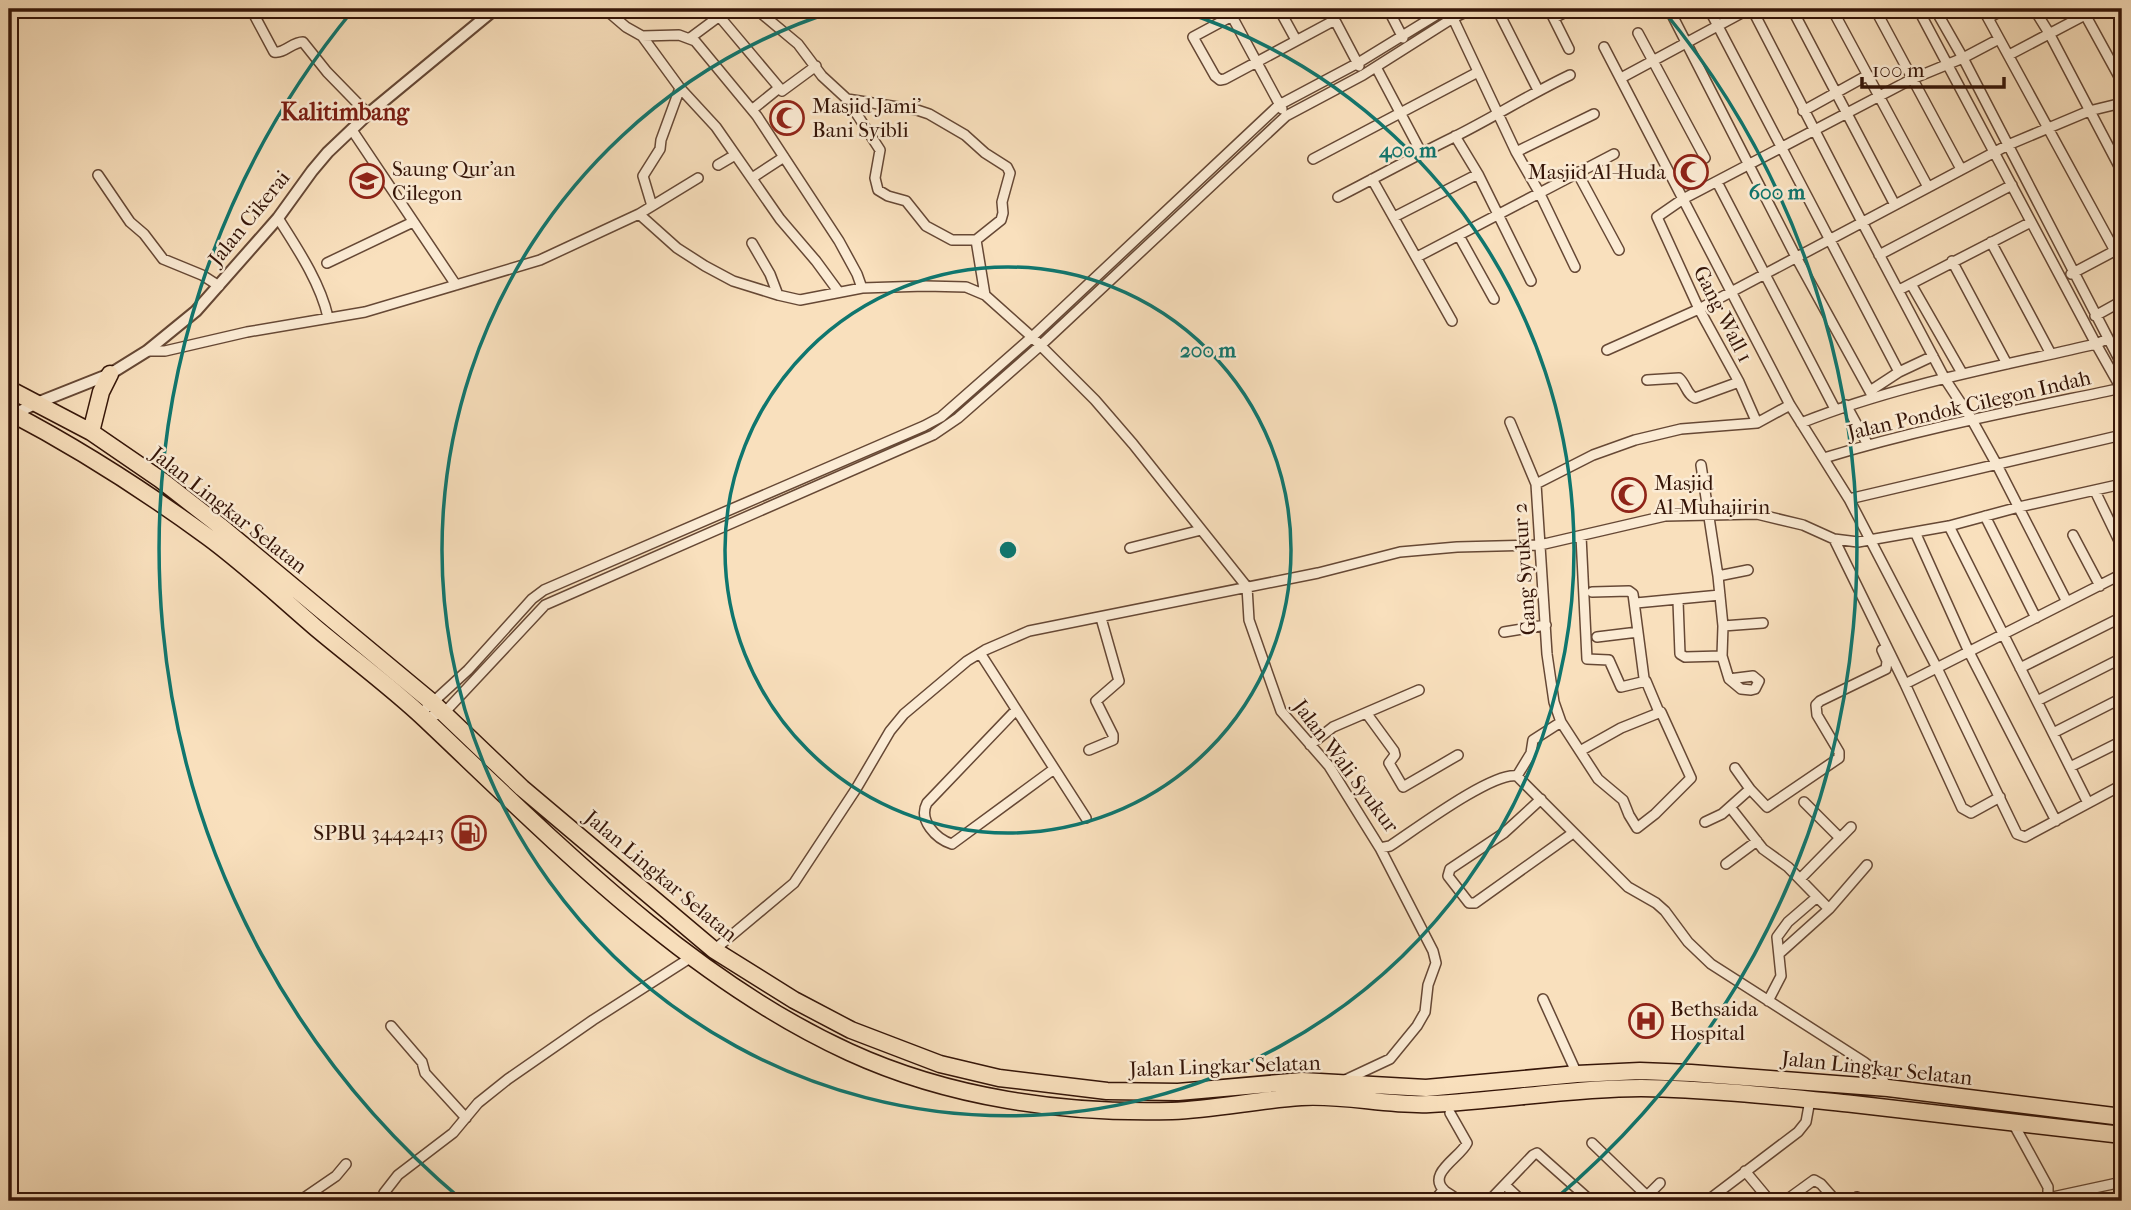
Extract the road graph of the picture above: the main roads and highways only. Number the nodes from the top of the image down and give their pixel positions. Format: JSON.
{"nodes":[{"id":1,"x":110,"y":374,"type":"road end"},
{"id":2,"x":9,"y":389,"type":"edge"},
{"id":3,"x":11,"y":414,"type":"edge"},
{"id":4,"x":91,"y":432,"type":"junction"},
{"id":5,"x":430,"y":712,"type":"junction"},
{"id":6,"x":1540,"y":1086,"type":"junction"},
{"id":7,"x":1345,"y":1088,"type":"junction"},
{"id":8,"x":2122,"y":1116,"type":"edge"},
{"id":9,"x":2122,"y":1135,"type":"edge"}],
"edges":[{"from":1,"to":4,"type":"highway"},
{"from":2,"to":4,"type":"highway","name":"Jalan Lingkar Selatan"},
{"from":3,"to":5,"type":"highway","name":"Jalan Lingkar Selatan"},
{"from":4,"to":5,"type":"highway","name":"Jalan Lingkar Selatan"},
{"from":5,"to":7,"type":"highway","name":"Jalan Lingkar Selatan"},
{"from":5,"to":7,"type":"highway","name":"Jalan Lingkar Selatan"},
{"from":6,"to":7,"type":"highway","name":"Jalan Lingkar Selatan"},
{"from":6,"to":8,"type":"highway","name":"Jalan Lingkar Selatan"},
{"from":6,"to":9,"type":"highway","name":"Jalan Lingkar Selatan"}]}
